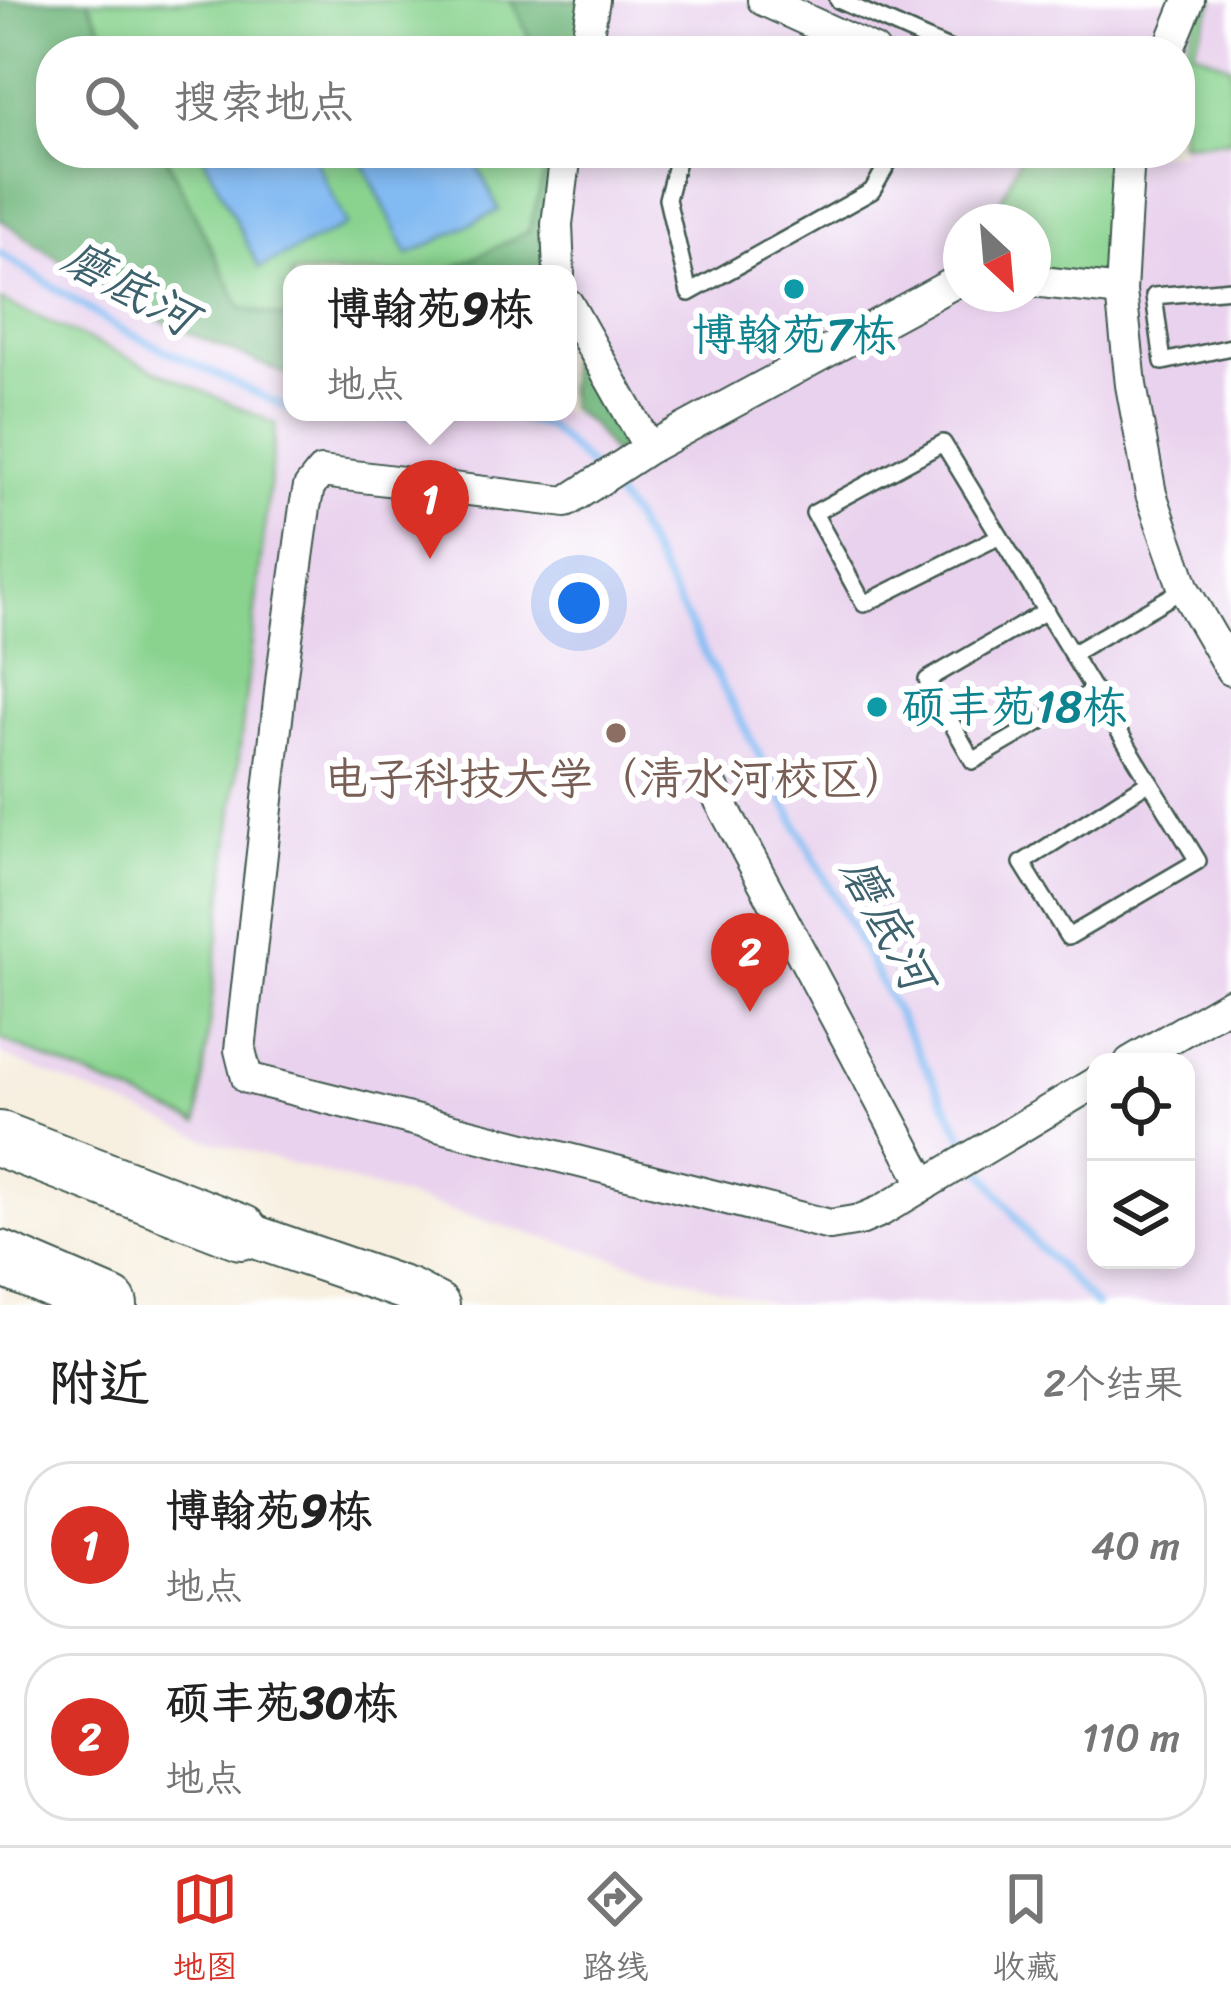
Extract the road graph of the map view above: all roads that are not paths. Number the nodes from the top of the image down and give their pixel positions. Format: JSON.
{"nodes":[{"id":1,"x":595,"y":0,"type":"edge"},
{"id":2,"x":763,"y":0,"type":"edge"},
{"id":3,"x":1188,"y":0,"type":"edge"},
{"id":4,"x":846,"y":2,"type":"edge"},
{"id":5,"x":587,"y":36,"type":"edge"},
{"id":6,"x":841,"y":36,"type":"edge"},
{"id":7,"x":920,"y":36,"type":"edge"},
{"id":8,"x":1174,"y":36,"type":"edge"},
{"id":9,"x":564,"y":168,"type":"edge"},
{"id":10,"x":675,"y":168,"type":"edge"},
{"id":11,"x":886,"y":168,"type":"edge"},
{"id":12,"x":1122,"y":168,"type":"edge"},
{"id":13,"x":558,"y":265,"type":"edge"},
{"id":14,"x":1051,"y":283,"type":"edge"},
{"id":15,"x":943,"y":289,"type":"edge"},
{"id":16,"x":1231,"y":290,"type":"edge"},
{"id":17,"x":1121,"y":291,"type":"junction"},
{"id":18,"x":577,"y":322,"type":"edge"},
{"id":19,"x":1231,"y":347,"type":"edge"},
{"id":20,"x":641,"y":453,"type":"junction"},
{"id":21,"x":1000,"y":536,"type":"junction"},
{"id":22,"x":1184,"y":589,"type":"junction"},
{"id":23,"x":1046,"y":610,"type":"junction"},
{"id":24,"x":1073,"y":653,"type":"junction"},
{"id":25,"x":1231,"y":670,"type":"edge"},
{"id":26,"x":1095,"y":690,"type":"junction"},
{"id":27,"x":1150,"y":781,"type":"junction"},
{"id":28,"x":712,"y":788,"type":"dead end"},
{"id":29,"x":1231,"y":1003,"type":"edge"},
{"id":30,"x":1145,"y":1053,"type":"edge"},
{"id":31,"x":1087,"y":1087,"type":"edge"},
{"id":32,"x":0,"y":1139,"type":"edge"},
{"id":33,"x":936,"y":1178,"type":"junction"},
{"id":34,"x":241,"y":1232,"type":"joint"},
{"id":35,"x":0,"y":1258,"type":"edge"},
{"id":36,"x":0,"y":1294,"type":"edge"},
{"id":37,"x":28,"y":1305,"type":"edge"},
{"id":38,"x":110,"y":1305,"type":"edge"},
{"id":39,"x":438,"y":1305,"type":"edge"}],
"edges":[{"from":1,"to":5,"type":"street"},
{"from":2,"to":6,"type":"street"},
{"from":3,"to":8,"type":"street"},
{"from":4,"to":7,"type":"lane"},
{"from":9,"to":13,"type":"street"},
{"from":10,"to":11,"type":"lane"},
{"from":12,"to":17,"type":"street"},
{"from":14,"to":17,"type":"street"},
{"from":15,"to":20,"type":"street"},
{"from":16,"to":19,"type":"lane"},
{"from":17,"to":22,"type":"street"},
{"from":18,"to":20,"type":"street"},
{"from":20,"to":33,"type":"street"},
{"from":21,"to":21,"type":"lane"},
{"from":21,"to":23,"type":"lane"},
{"from":22,"to":24,"type":"lane"},
{"from":22,"to":25,"type":"street"},
{"from":23,"to":24,"type":"lane"},
{"from":23,"to":26,"type":"lane"},
{"from":24,"to":26,"type":"lane"},
{"from":26,"to":27,"type":"lane"},
{"from":27,"to":27,"type":"lane"},
{"from":28,"to":33,"type":"street"},
{"from":29,"to":30,"type":"street"},
{"from":31,"to":33,"type":"street"},
{"from":32,"to":34,"type":"highway"},
{"from":34,"to":39,"type":"main road"},
{"from":35,"to":38,"type":"highway"},
{"from":36,"to":37,"type":"highway"}]}
